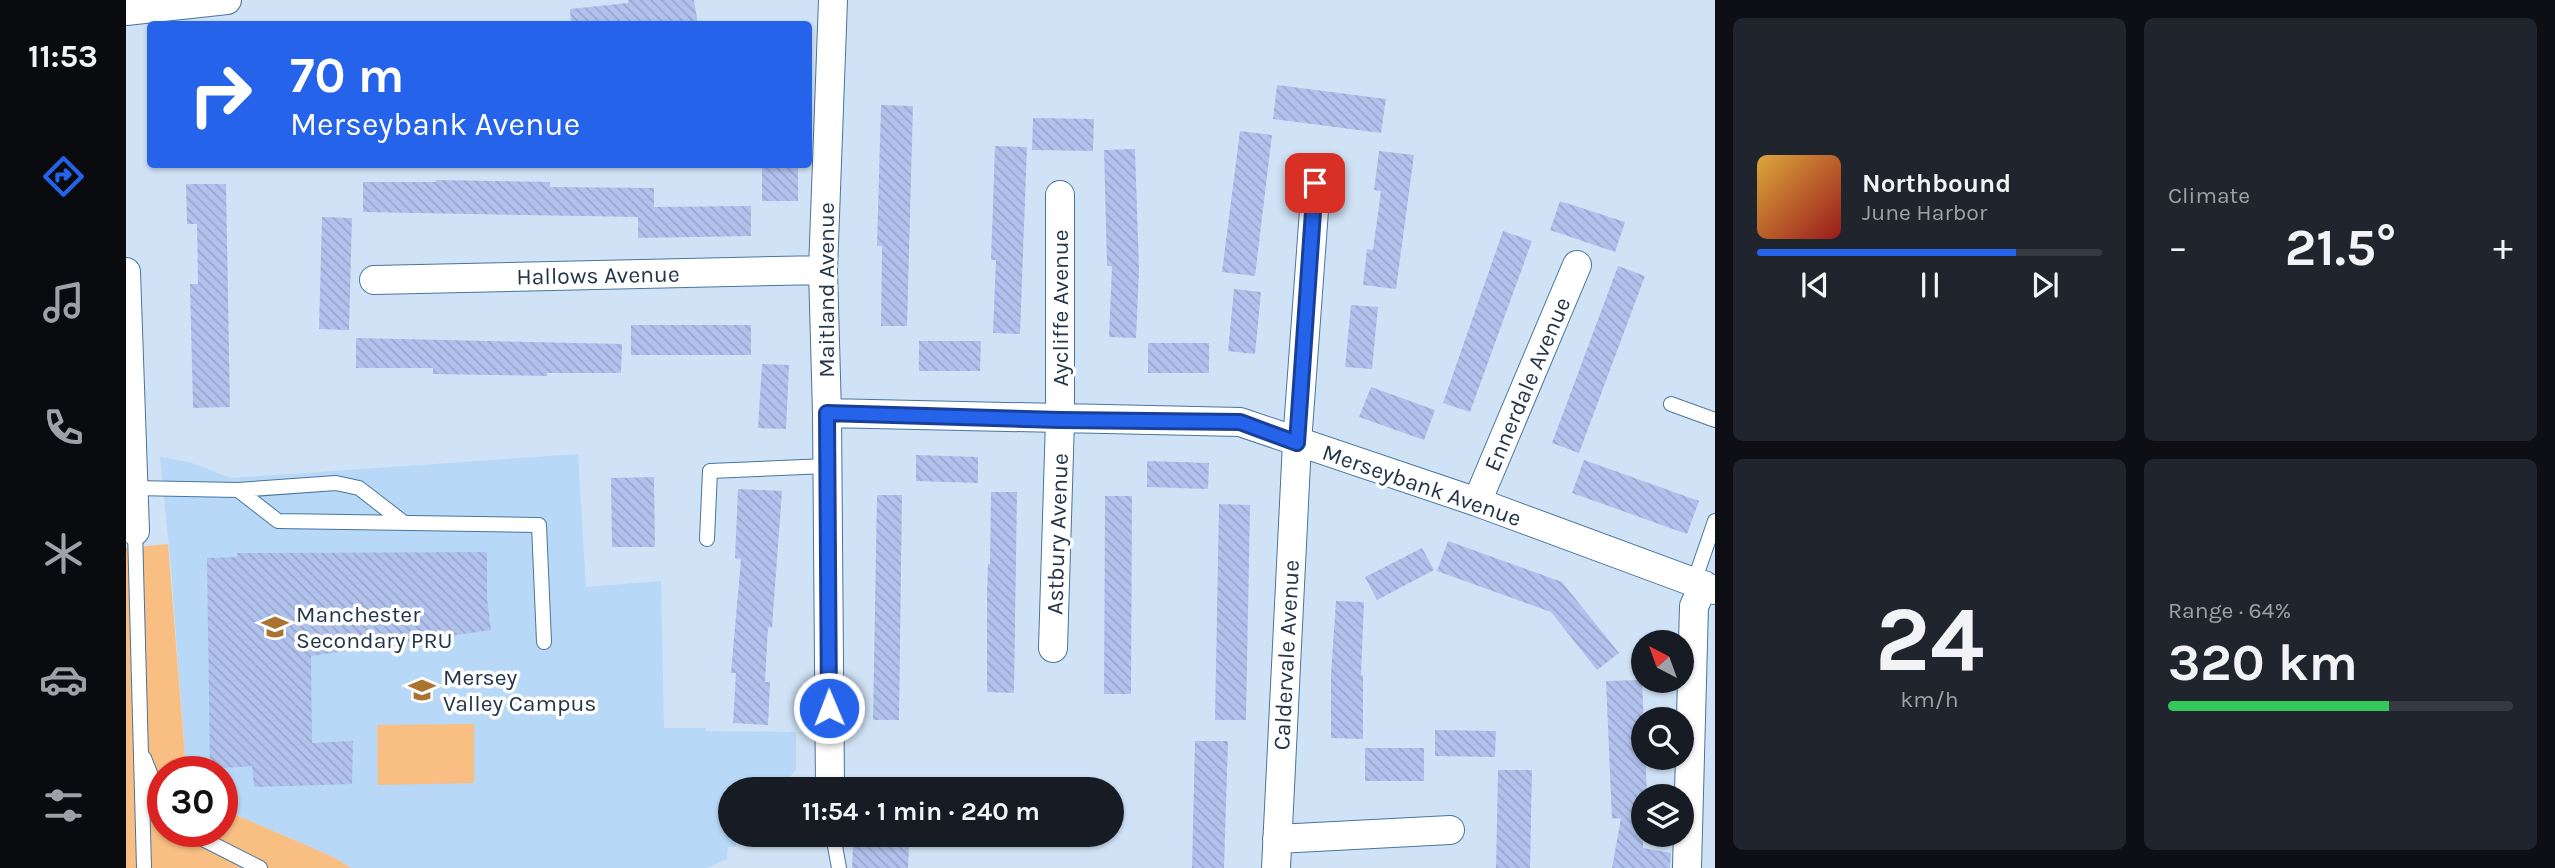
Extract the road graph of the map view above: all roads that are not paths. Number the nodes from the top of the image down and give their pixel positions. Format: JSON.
{"nodes":[{"id":1,"x":227,"y":0,"type":"edge"},
{"id":2,"x":833,"y":0,"type":"edge"},
{"id":3,"x":126,"y":12,"type":"edge"},
{"id":4,"x":1315,"y":183,"type":"dead end"},
{"id":5,"x":1060,"y":195,"type":"dead end"},
{"id":6,"x":1577,"y":265,"type":"dead end"},
{"id":7,"x":823,"y":271,"type":"junction"},
{"id":8,"x":126,"y":272,"type":"edge"},
{"id":9,"x":374,"y":280,"type":"dead end"},
{"id":10,"x":1671,"y":404,"type":"dead end"},
{"id":11,"x":827,"y":413,"type":"junction"},
{"id":12,"x":1060,"y":420,"type":"junction"},
{"id":13,"x":1715,"y":421,"type":"edge"},
{"id":14,"x":1297,"y":443,"type":"junction"},
{"id":15,"x":827,"y":466,"type":"junction"},
{"id":16,"x":133,"y":488,"type":"junction"},
{"id":17,"x":237,"y":490,"type":"junction"},
{"id":18,"x":1478,"y":502,"type":"junction"},
{"id":19,"x":403,"y":522,"type":"junction"},
{"id":20,"x":1715,"y":522,"type":"edge"},
{"id":21,"x":135,"y":531,"type":"joint"},
{"id":22,"x":707,"y":539,"type":"dead end"},
{"id":23,"x":1704,"y":586,"type":"edge"},
{"id":24,"x":544,"y":642,"type":"dead end"},
{"id":25,"x":1053,"y":649,"type":"dead end"},
{"id":26,"x":140,"y":749,"type":"junction"},
{"id":27,"x":147,"y":766,"type":"edge"},
{"id":28,"x":830,"y":777,"type":"edge"},
{"id":29,"x":141,"y":801,"type":"junction"},
{"id":30,"x":126,"y":810,"type":"edge"},
{"id":31,"x":1450,"y":830,"type":"dead end"},
{"id":32,"x":1277,"y":839,"type":"junction"},
{"id":33,"x":219,"y":847,"type":"edge"},
{"id":34,"x":835,"y":847,"type":"edge"},
{"id":35,"x":144,"y":868,"type":"edge"},
{"id":36,"x":260,"y":868,"type":"edge"},
{"id":37,"x":839,"y":868,"type":"edge"},
{"id":38,"x":1276,"y":868,"type":"edge"},
{"id":39,"x":1687,"y":868,"type":"edge"}],
"edges":[{"from":1,"to":3,"type":"street"},
{"from":2,"to":7,"type":"street","name":"Maitland Avenue"},
{"from":4,"to":14,"type":"street","name":"Caldervale Avenue"},
{"from":5,"to":12,"type":"street","name":"Aycliffe Avenue"},
{"from":6,"to":18,"type":"street","name":"Ennerdale Avenue"},
{"from":7,"to":9,"type":"street","name":"Hallows Avenue"},
{"from":7,"to":11,"type":"street","name":"Maitland Avenue"},
{"from":8,"to":16,"type":"street"},
{"from":10,"to":13,"type":"lane"},
{"from":11,"to":12,"type":"street","name":"Merseybank Avenue"},
{"from":11,"to":15,"type":"street","name":"Maitland Avenue"},
{"from":12,"to":14,"type":"street","name":"Merseybank Avenue"},
{"from":12,"to":25,"type":"street","name":"Astbury Avenue"},
{"from":14,"to":18,"type":"street","name":"Merseybank Avenue"},
{"from":14,"to":32,"type":"street","name":"Caldervale Avenue"},
{"from":15,"to":22,"type":"lane"},
{"from":15,"to":28,"type":"street","name":"Maitland Avenue"},
{"from":16,"to":17,"type":"lane"},
{"from":16,"to":21,"type":"street"},
{"from":17,"to":19,"type":"lane"},
{"from":17,"to":19,"type":"lane"},
{"from":18,"to":23,"type":"street","name":"Merseybank Avenue"},
{"from":19,"to":24,"type":"lane"},
{"from":20,"to":23,"type":"lane"},
{"from":21,"to":26,"type":"lane"},
{"from":23,"to":39,"type":"street"},
{"from":26,"to":27,"type":"lane"},
{"from":26,"to":29,"type":"lane"},
{"from":29,"to":30,"type":"lane"},
{"from":29,"to":35,"type":"lane"},
{"from":31,"to":32,"type":"street"},
{"from":32,"to":38,"type":"street","name":"Caldervale Avenue"},
{"from":33,"to":36,"type":"lane"},
{"from":34,"to":37,"type":"lane"}]}
